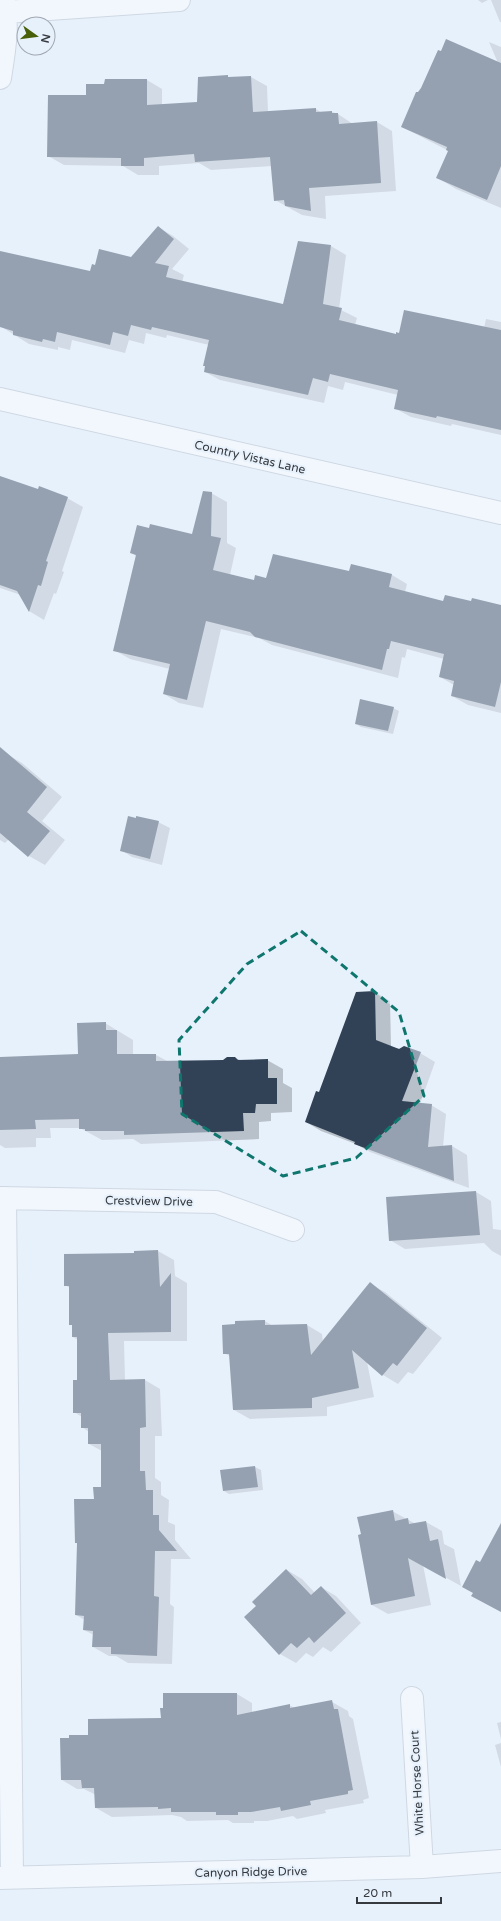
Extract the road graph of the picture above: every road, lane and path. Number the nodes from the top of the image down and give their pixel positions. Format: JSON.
{"nodes":[{"id":1,"x":179,"y":0,"type":"edge"},
{"id":2,"x":5,"y":6,"type":"edge"},
{"id":3,"x":0,"y":78,"type":"edge"},
{"id":4,"x":0,"y":399,"type":"edge"},
{"id":5,"x":501,"y":513,"type":"edge"},
{"id":6,"x":2,"y":1198,"type":"edge"},
{"id":7,"x":293,"y":1230,"type":"dead end"},
{"id":8,"x":412,"y":1698,"type":"dead end"},
{"id":9,"x":501,"y":1861,"type":"edge"},
{"id":10,"x":422,"y":1867,"type":"junction"},
{"id":11,"x":6,"y":1878,"type":"edge"}],
"edges":[{"from":1,"to":2,"type":"street"},
{"from":2,"to":3,"type":"street"},
{"from":4,"to":5,"type":"street","name":"Country Vistas Lane"},
{"from":6,"to":7,"type":"street","name":"Crestview Drive"},
{"from":6,"to":11,"type":"street"},
{"from":8,"to":10,"type":"street","name":"White Horse Court"},
{"from":9,"to":10,"type":"street","name":"Canyon Ridge Drive"},
{"from":10,"to":11,"type":"street","name":"Canyon Ridge Drive"}]}
